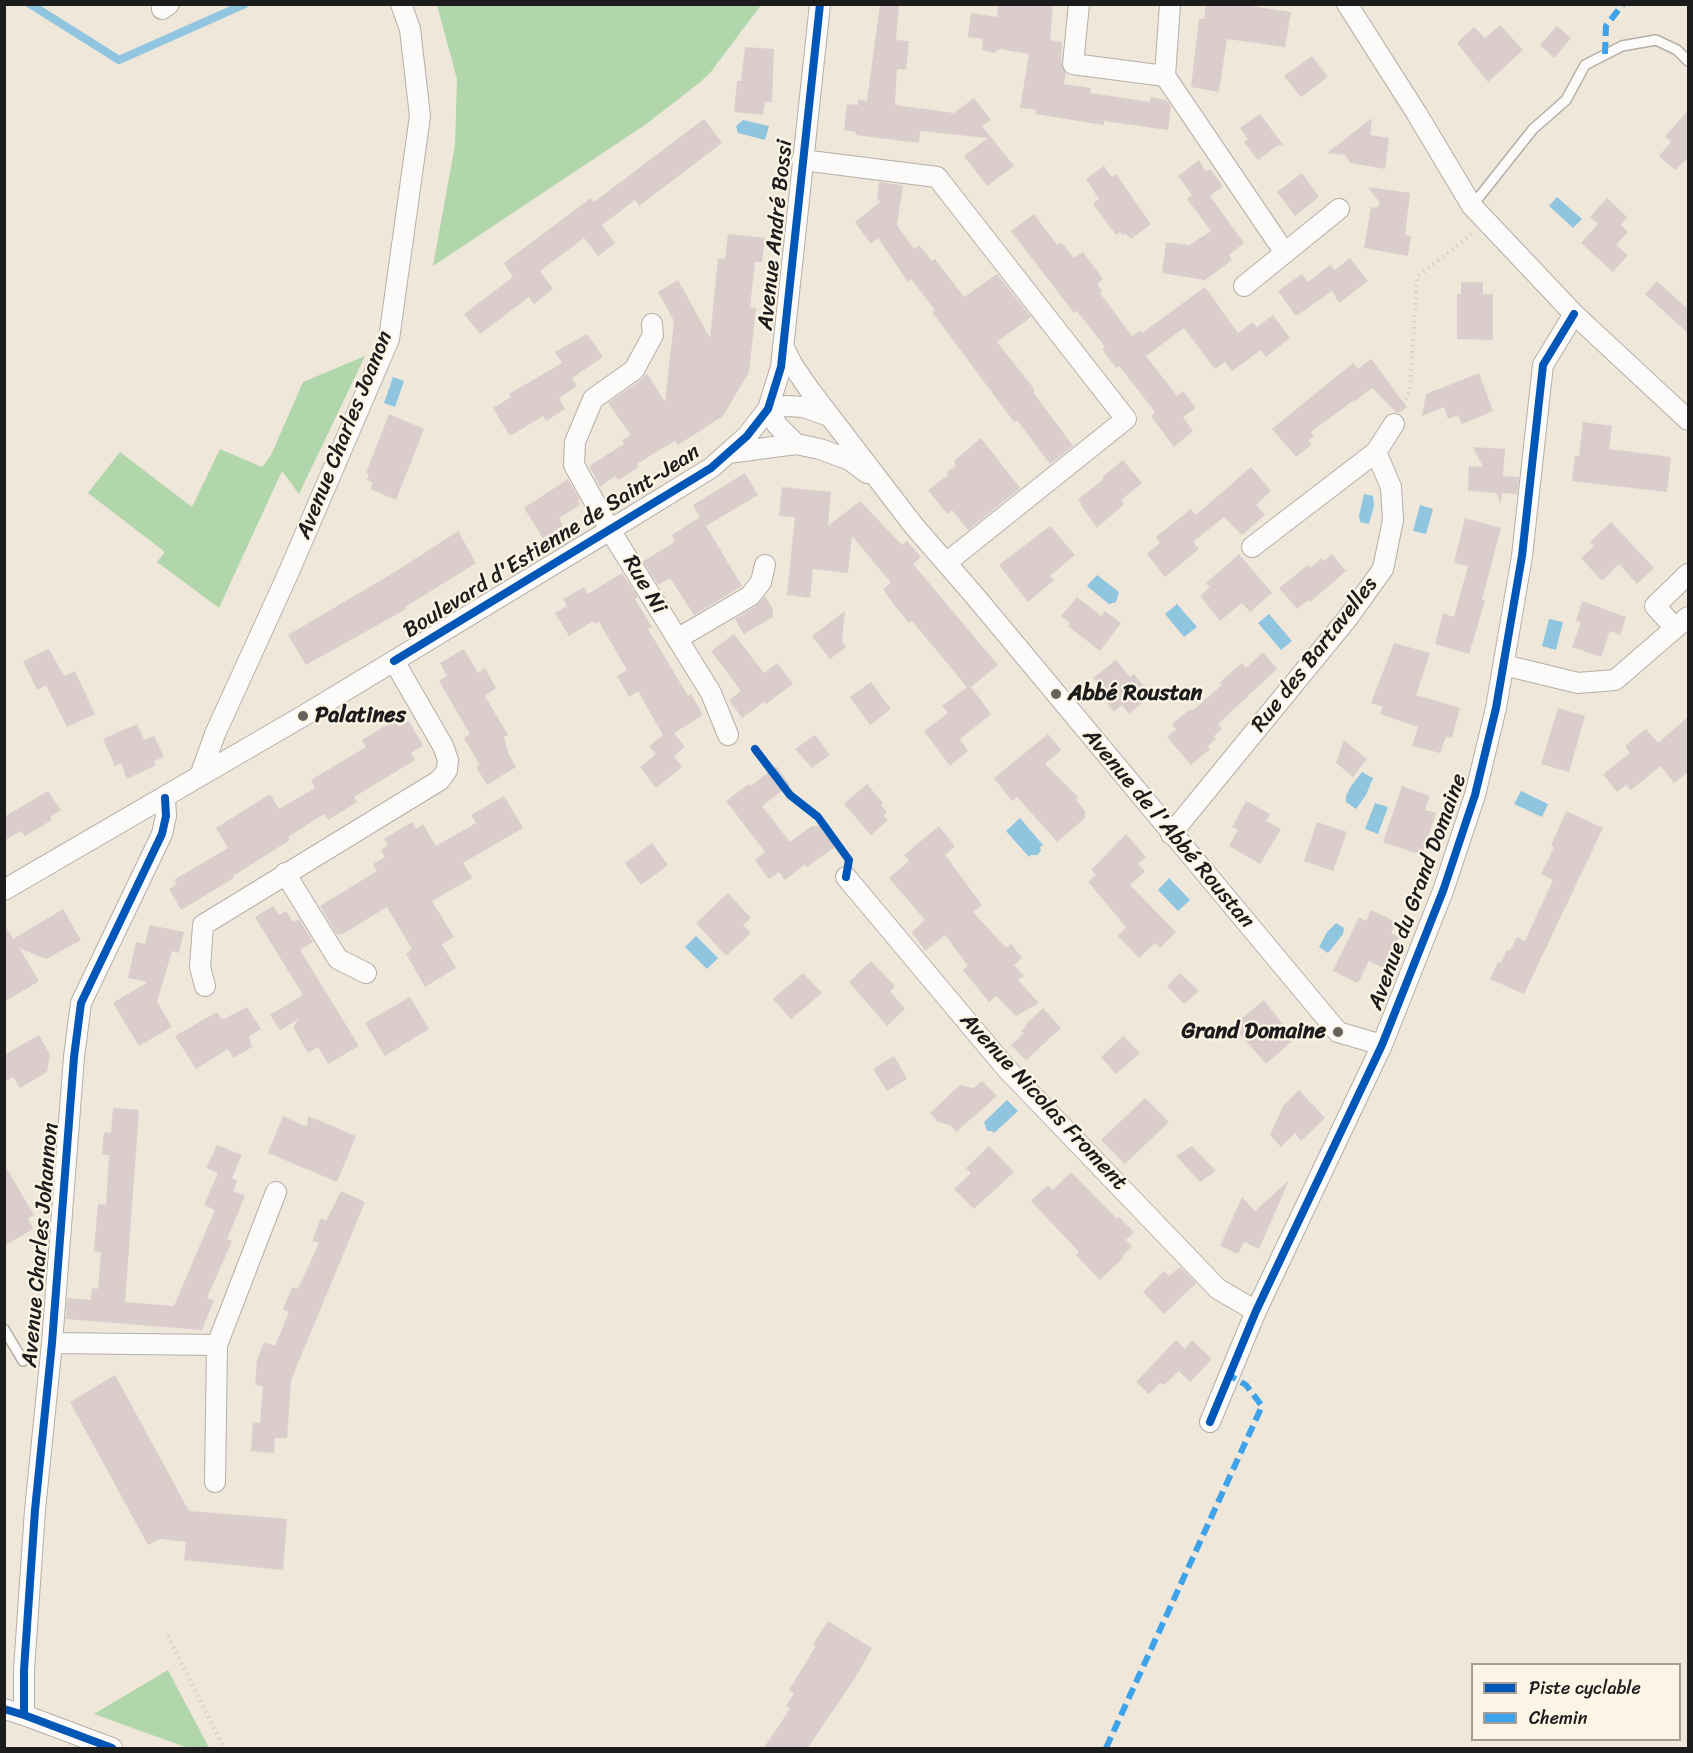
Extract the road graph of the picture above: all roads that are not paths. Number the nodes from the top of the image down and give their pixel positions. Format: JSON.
{"nodes":[{"id":1,"x":402,"y":4,"type":"edge"},
{"id":2,"x":820,"y":4,"type":"edge"},
{"id":3,"x":1079,"y":4,"type":"edge"},
{"id":4,"x":1170,"y":4,"type":"edge"},
{"id":5,"x":1347,"y":4,"type":"edge"},
{"id":6,"x":1689,"y":61,"type":"edge"},
{"id":7,"x":1165,"y":76,"type":"junction"},
{"id":8,"x":802,"y":160,"type":"junction"},
{"id":9,"x":1472,"y":206,"type":"junction"},
{"id":10,"x":1339,"y":209,"type":"dead end"},
{"id":11,"x":1285,"y":253,"type":"junction"},
{"id":12,"x":1244,"y":286,"type":"dead end"},
{"id":13,"x":1574,"y":314,"type":"junction"},
{"id":14,"x":652,"y":324,"type":"dead end"},
{"id":15,"x":783,"y":346,"type":"junction"},
{"id":16,"x":768,"y":409,"type":"junction"},
{"id":17,"x":830,"y":417,"type":"junction"},
{"id":18,"x":1689,"y":420,"type":"edge"},
{"id":19,"x":1394,"y":424,"type":"road end"},
{"id":20,"x":796,"y":444,"type":"junction"},
{"id":21,"x":1376,"y":452,"type":"junction"},
{"id":22,"x":728,"y":453,"type":"junction"},
{"id":23,"x":877,"y":480,"type":"junction"},
{"id":24,"x":610,"y":530,"type":"junction"},
{"id":25,"x":1252,"y":547,"type":"dead end"},
{"id":26,"x":946,"y":562,"type":"junction"},
{"id":27,"x":765,"y":565,"type":"dead end"},
{"id":28,"x":1689,"y":574,"type":"edge"},
{"id":29,"x":1682,"y":622,"type":"edge"},
{"id":30,"x":677,"y":639,"type":"junction"},
{"id":31,"x":393,"y":661,"type":"junction"},
{"id":32,"x":1504,"y":665,"type":"junction"},
{"id":33,"x":728,"y":735,"type":"dead end"},
{"id":34,"x":200,"y":776,"type":"junction"},
{"id":35,"x":165,"y":798,"type":"junction"},
{"id":36,"x":1171,"y":834,"type":"junction"},
{"id":37,"x":285,"y":873,"type":"junction"},
{"id":38,"x":846,"y":877,"type":"dead end"},
{"id":39,"x":4,"y":890,"type":"edge"},
{"id":40,"x":366,"y":973,"type":"dead end"},
{"id":41,"x":205,"y":986,"type":"dead end"},
{"id":42,"x":1382,"y":1046,"type":"junction"},
{"id":43,"x":276,"y":1192,"type":"dead end"},
{"id":44,"x":1256,"y":1311,"type":"junction"},
{"id":45,"x":4,"y":1329,"type":"edge"},
{"id":46,"x":52,"y":1343,"type":"junction"},
{"id":47,"x":217,"y":1345,"type":"junction"},
{"id":48,"x":22,"y":1362,"type":"dead end"},
{"id":49,"x":1210,"y":1422,"type":"dead end"},
{"id":50,"x":215,"y":1482,"type":"dead end"},
{"id":51,"x":4,"y":1709,"type":"edge"},
{"id":52,"x":24,"y":1715,"type":"junction"},
{"id":53,"x":112,"y":1749,"type":"edge"}],
"edges":[{"from":1,"to":34,"type":"street","name":"Avenue Charles Joanon"},
{"from":2,"to":8,"type":"street","name":"Avenue André Bossi"},
{"from":3,"to":7,"type":"street"},
{"from":4,"to":7,"type":"street"},
{"from":5,"to":9,"type":"street"},
{"from":6,"to":9,"type":"lane"},
{"from":7,"to":11,"type":"street"},
{"from":8,"to":15,"type":"street","name":"Avenue André Bossi"},
{"from":8,"to":26,"type":"street"},
{"from":9,"to":13,"type":"street"},
{"from":10,"to":11,"type":"street"},
{"from":11,"to":12,"type":"street"},
{"from":13,"to":18,"type":"street"},
{"from":13,"to":32,"type":"street","name":"Avenue du Grand Domaine"},
{"from":14,"to":24,"type":"street","name":"Rue Ni"},
{"from":15,"to":16,"type":"street","name":"Avenue André Bossi"},
{"from":15,"to":17,"type":"street","name":"Avenue de l'Abbé Roustan"},
{"from":16,"to":17,"type":"street"},
{"from":16,"to":20,"type":"street"},
{"from":16,"to":22,"type":"street","name":"Avenue André Bossi"},
{"from":17,"to":23,"type":"street","name":"Avenue de l'Abbé Roustan"},
{"from":19,"to":21,"type":"street"},
{"from":20,"to":22,"type":"street","name":"Avenue de l'Abbé Roustan"},
{"from":20,"to":23,"type":"street","name":"Avenue de l'Abbé Roustan"},
{"from":21,"to":25,"type":"street"},
{"from":21,"to":36,"type":"street","name":"Rue des Bartavelles"},
{"from":22,"to":24,"type":"street","name":"Boulevard d'Estienne de Saint-Jean"},
{"from":23,"to":26,"type":"street","name":"Avenue de l'Abbé Roustan"},
{"from":24,"to":30,"type":"street","name":"Rue Ni"},
{"from":24,"to":31,"type":"street","name":"Boulevard d'Estienne de Saint-Jean"},
{"from":26,"to":36,"type":"street","name":"Avenue de l'Abbé Roustan"},
{"from":27,"to":30,"type":"street","name":"Rue Ni"},
{"from":28,"to":29,"type":"street"},
{"from":29,"to":32,"type":"street"},
{"from":30,"to":33,"type":"street","name":"Rue Ni"},
{"from":31,"to":34,"type":"street","name":"Boulevard d'Estienne de Saint-Jean"},
{"from":31,"to":37,"type":"street"},
{"from":32,"to":42,"type":"street","name":"Avenue du Grand Domaine"},
{"from":34,"to":35,"type":"street","name":"Boulevard d'Estienne de Saint-Jean"},
{"from":35,"to":39,"type":"street","name":"Boulevard d'Estienne de Saint-Jean"},
{"from":35,"to":46,"type":"street","name":"Avenue Charles Johannon"},
{"from":36,"to":42,"type":"street","name":"Avenue de l'Abbé Roustan"},
{"from":37,"to":40,"type":"street"},
{"from":37,"to":41,"type":"street"},
{"from":38,"to":44,"type":"street","name":"Avenue Nicolas Froment"},
{"from":42,"to":44,"type":"street","name":"Avenue du Grand Domaine"},
{"from":43,"to":47,"type":"street"},
{"from":44,"to":49,"type":"street","name":"Avenue du Grand Domaine"},
{"from":45,"to":48,"type":"lane"},
{"from":46,"to":47,"type":"street"},
{"from":46,"to":52,"type":"street","name":"Avenue Charles Johannon"},
{"from":47,"to":50,"type":"street"},
{"from":51,"to":52,"type":"street"},
{"from":52,"to":53,"type":"street"}]}
